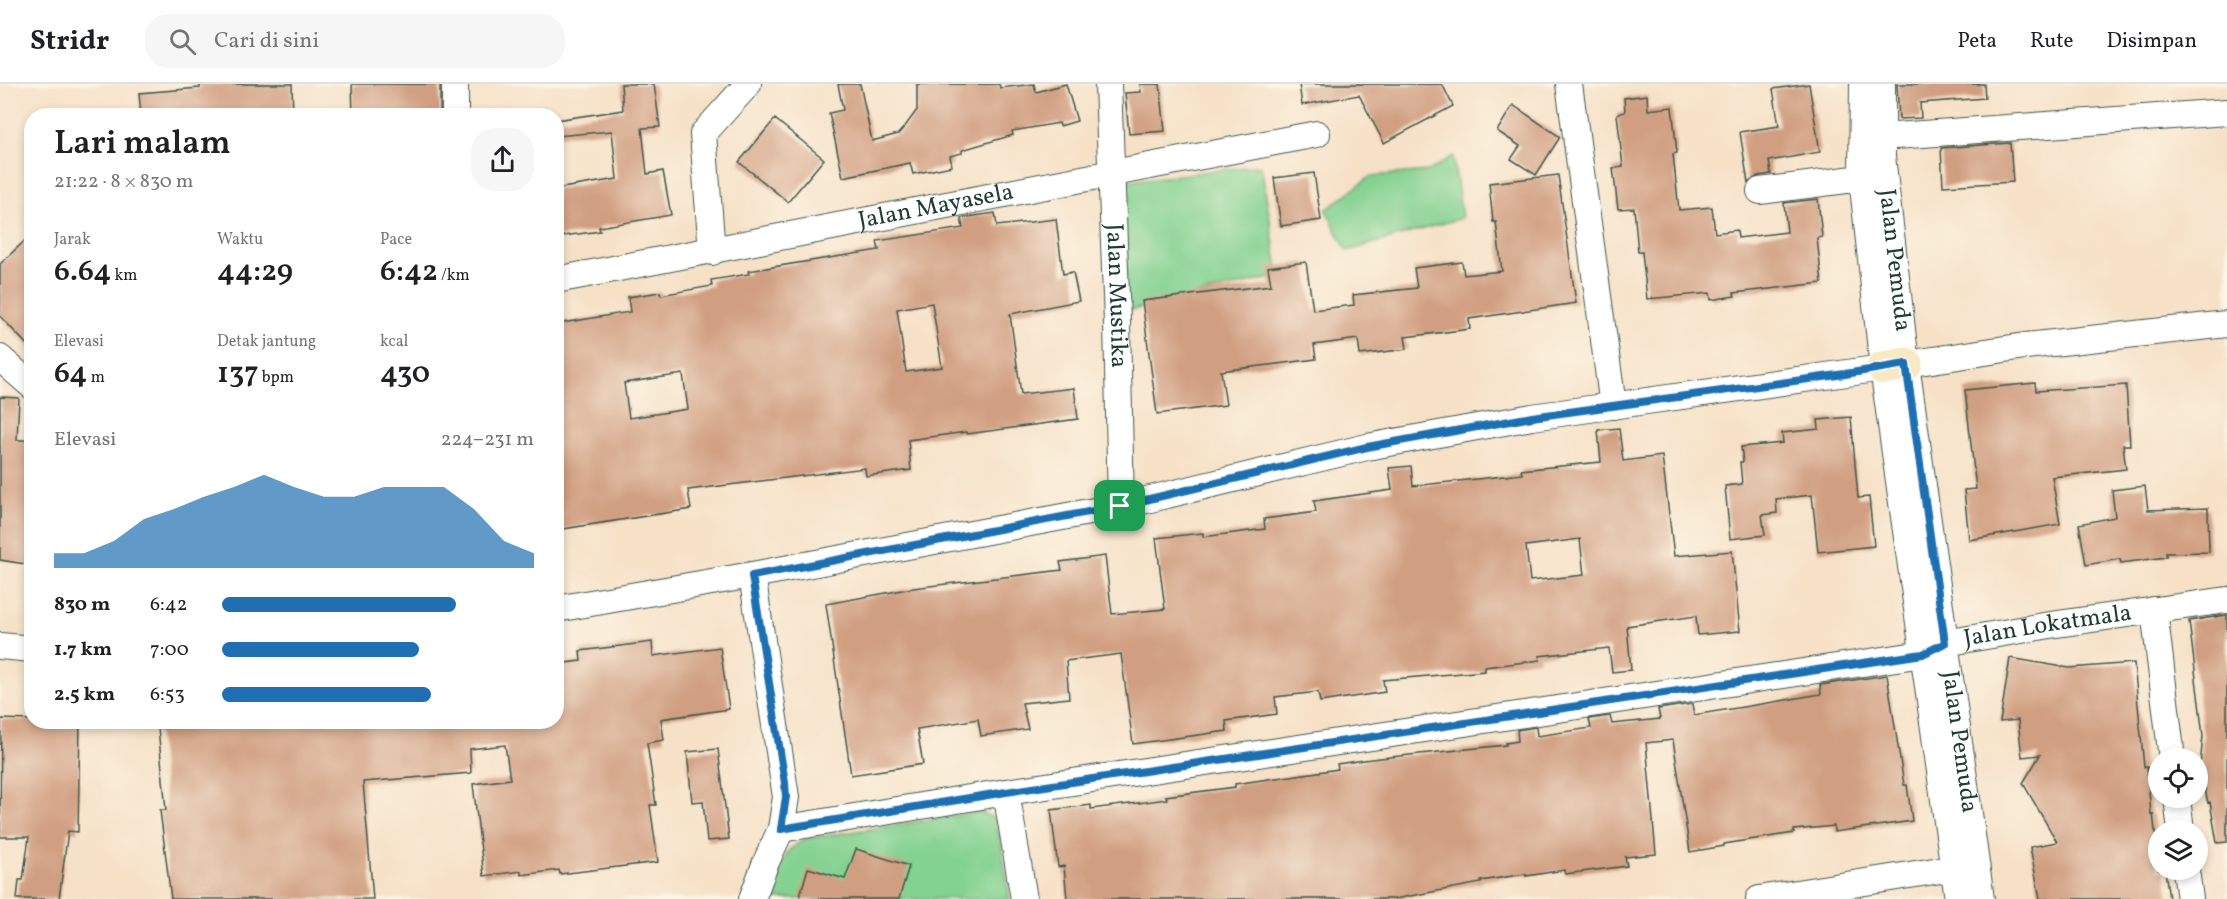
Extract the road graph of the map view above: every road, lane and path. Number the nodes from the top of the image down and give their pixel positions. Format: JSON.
{"nodes":[{"id":1,"x":455,"y":84,"type":"edge"},
{"id":2,"x":748,"y":84,"type":"edge"},
{"id":3,"x":1108,"y":84,"type":"edge"},
{"id":4,"x":1569,"y":84,"type":"edge"},
{"id":5,"x":1863,"y":84,"type":"edge"},
{"id":6,"x":1881,"y":84,"type":"edge"},
{"id":7,"x":455,"y":108,"type":"edge"},
{"id":8,"x":2227,"y":112,"type":"edge"},
{"id":9,"x":1317,"y":134,"type":"dead end"},
{"id":10,"x":1881,"y":137,"type":"junction"},
{"id":11,"x":1112,"y":174,"type":"junction"},
{"id":12,"x":1862,"y":178,"type":"junction"},
{"id":13,"x":1760,"y":191,"type":"dead end"},
{"id":14,"x":712,"y":252,"type":"junction"},
{"id":15,"x":564,"y":279,"type":"edge"},
{"id":16,"x":2227,"y":324,"type":"edge"},
{"id":17,"x":0,"y":358,"type":"edge"},
{"id":18,"x":1895,"y":366,"type":"junction"},
{"id":19,"x":24,"y":379,"type":"edge"},
{"id":20,"x":1612,"y":406,"type":"junction"},
{"id":21,"x":1120,"y":506,"type":"junction"},
{"id":22,"x":752,"y":576,"type":"junction"},
{"id":23,"x":2227,"y":600,"type":"edge"},
{"id":24,"x":564,"y":608,"type":"edge"},
{"id":25,"x":2154,"y":610,"type":"junction"},
{"id":26,"x":0,"y":646,"type":"edge"},
{"id":27,"x":24,"y":648,"type":"edge"},
{"id":28,"x":1934,"y":649,"type":"junction"},
{"id":29,"x":2171,"y":748,"type":"edge"},
{"id":30,"x":1006,"y":792,"type":"junction"},
{"id":31,"x":781,"y":829,"type":"junction"},
{"id":32,"x":1953,"y":868,"type":"junction"},
{"id":33,"x":2187,"y":880,"type":"edge"},
{"id":34,"x":752,"y":899,"type":"edge"},
{"id":35,"x":1024,"y":899,"type":"edge"},
{"id":36,"x":1759,"y":899,"type":"edge"},
{"id":37,"x":1958,"y":899,"type":"edge"},
{"id":38,"x":1981,"y":899,"type":"edge"},
{"id":39,"x":2190,"y":899,"type":"edge"}],
"edges":[{"from":1,"to":7,"type":"street"},
{"from":2,"to":14,"type":"street"},
{"from":3,"to":11,"type":"street","name":"Jalan Mustika"},
{"from":4,"to":20,"type":"street"},
{"from":5,"to":12,"type":"street","name":"Jalan Pemuda"},
{"from":6,"to":10,"type":"street","name":"Jalan Pemuda"},
{"from":8,"to":10,"type":"street"},
{"from":9,"to":11,"type":"street","name":"Jalan Mayasela"},
{"from":10,"to":18,"type":"street","name":"Jalan Pemuda"},
{"from":11,"to":14,"type":"street","name":"Jalan Mayasela"},
{"from":11,"to":21,"type":"street","name":"Jalan Mustika"},
{"from":12,"to":13,"type":"street"},
{"from":12,"to":18,"type":"street","name":"Jalan Pemuda"},
{"from":14,"to":15,"type":"street","name":"Jalan Mayasela"},
{"from":16,"to":18,"type":"street"},
{"from":17,"to":19,"type":"street"},
{"from":18,"to":20,"type":"street"},
{"from":18,"to":28,"type":"street","name":"Jalan Pemuda"},
{"from":20,"to":21,"type":"street"},
{"from":21,"to":22,"type":"street"},
{"from":22,"to":24,"type":"street"},
{"from":22,"to":31,"type":"street"},
{"from":23,"to":25,"type":"street","name":"Jalan Lokatmala"},
{"from":25,"to":28,"type":"street","name":"Jalan Lokatmala"},
{"from":25,"to":29,"type":"street"},
{"from":26,"to":27,"type":"street"},
{"from":28,"to":30,"type":"street","name":"Jalan Lokatmala"},
{"from":28,"to":32,"type":"street","name":"Jalan Pemuda"},
{"from":28,"to":38,"type":"street","name":"Jalan Pemuda"},
{"from":30,"to":31,"type":"street","name":"Jalan Lokatmala"},
{"from":30,"to":35,"type":"street"},
{"from":31,"to":34,"type":"street"},
{"from":32,"to":36,"type":"street"},
{"from":32,"to":37,"type":"street","name":"Jalan Pemuda"},
{"from":33,"to":39,"type":"street"}]}
